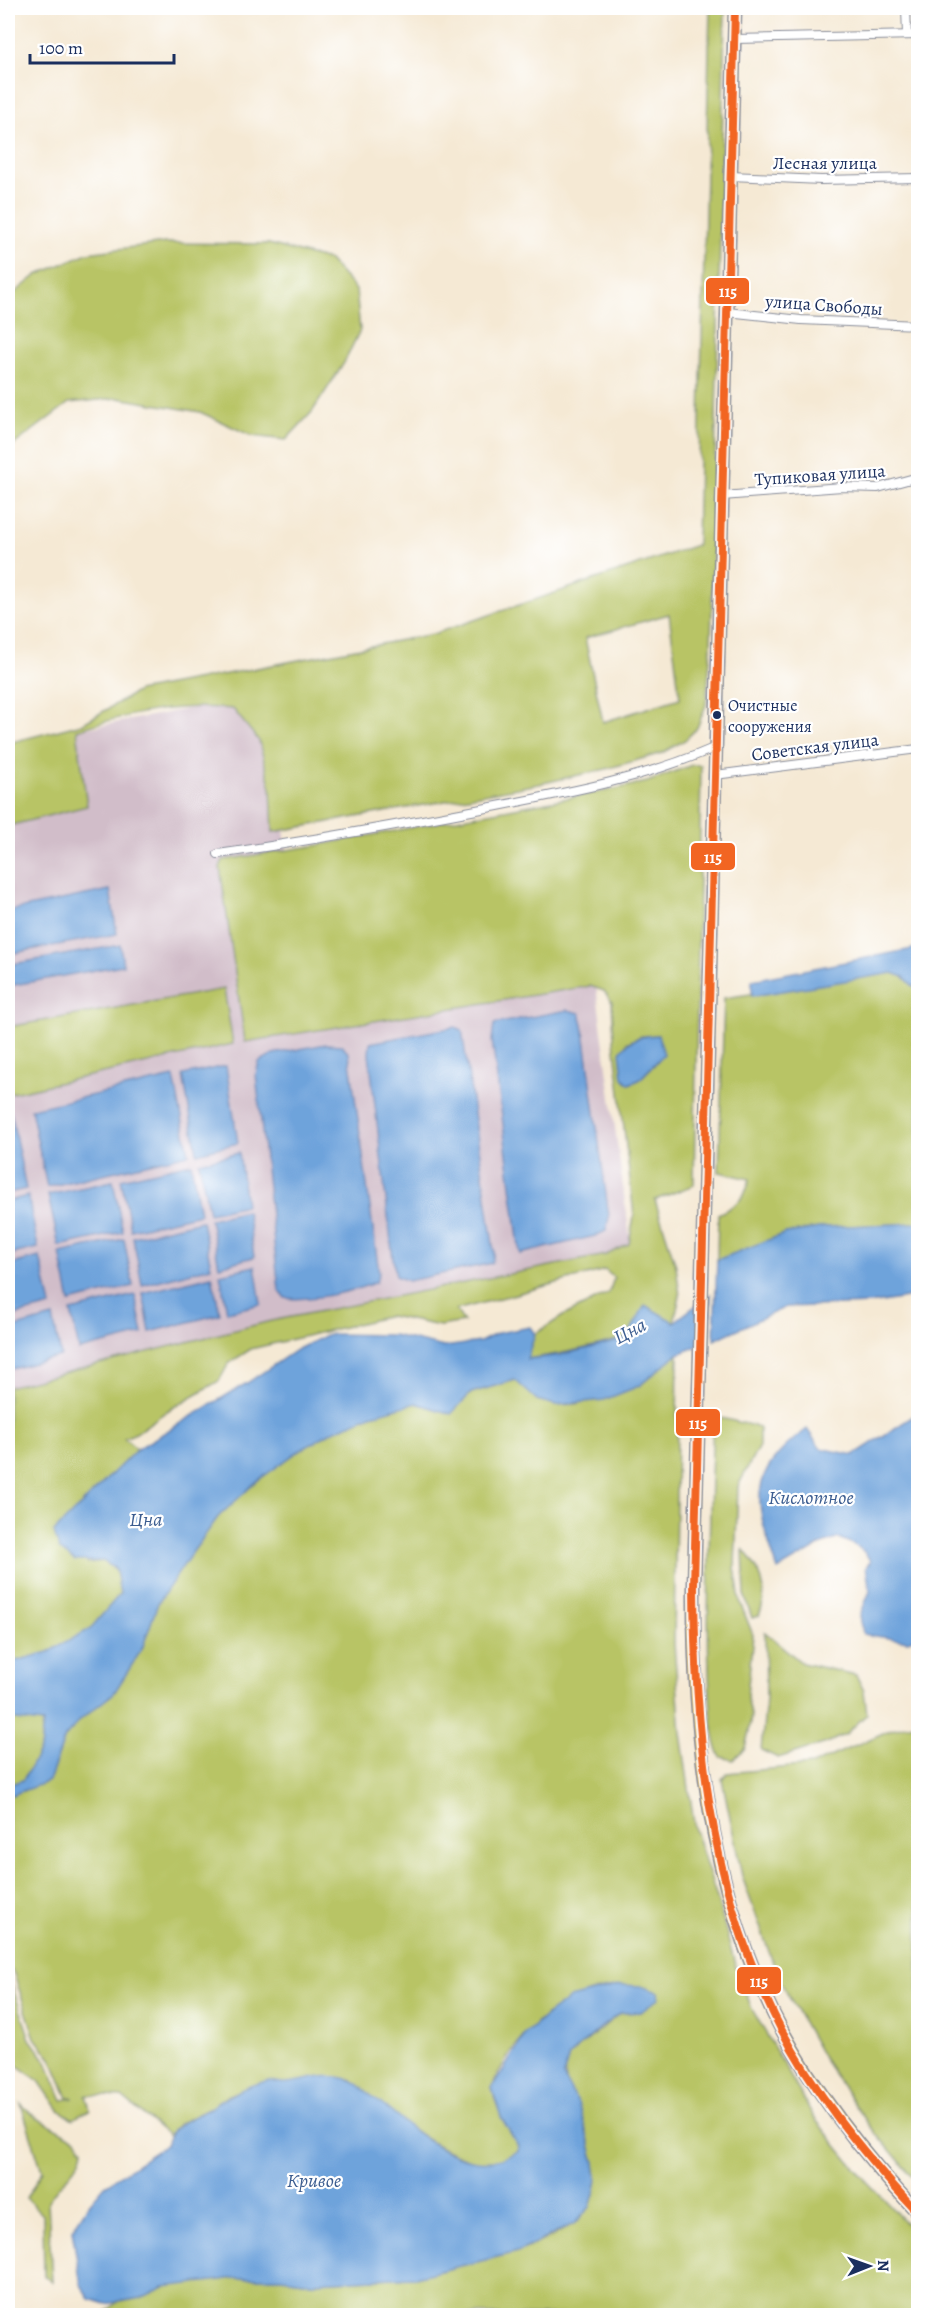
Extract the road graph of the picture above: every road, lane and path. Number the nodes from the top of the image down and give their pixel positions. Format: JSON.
{"nodes":[{"id":1,"x":735,"y":8,"type":"edge"},
{"id":2,"x":906,"y":8,"type":"edge"},
{"id":3,"x":907,"y":35,"type":"junction"},
{"id":4,"x":918,"y":35,"type":"edge"},
{"id":5,"x":734,"y":39,"type":"junction"},
{"id":6,"x":730,"y":176,"type":"junction"},
{"id":7,"x":918,"y":178,"type":"edge"},
{"id":8,"x":727,"y":312,"type":"junction"},
{"id":9,"x":918,"y":325,"type":"edge"},
{"id":10,"x":918,"y":477,"type":"edge"},
{"id":11,"x":722,"y":496,"type":"junction"},
{"id":12,"x":716,"y":747,"type":"junction"},
{"id":13,"x":918,"y":749,"type":"edge"},
{"id":14,"x":715,"y":775,"type":"junction"},
{"id":15,"x":218,"y":854,"type":"dead end"},
{"id":16,"x":918,"y":2213,"type":"edge"}],
"edges":[{"from":1,"to":5,"type":"main road"},
{"from":2,"to":3,"type":"street"},
{"from":3,"to":4,"type":"street"},
{"from":3,"to":5,"type":"street"},
{"from":5,"to":6,"type":"main road"},
{"from":6,"to":7,"type":"street","name":"Лесная улица"},
{"from":6,"to":8,"type":"main road"},
{"from":8,"to":9,"type":"street","name":"улица Свободы"},
{"from":8,"to":11,"type":"main road"},
{"from":10,"to":11,"type":"street","name":"Тупиковая улица"},
{"from":11,"to":12,"type":"main road"},
{"from":12,"to":14,"type":"main road"},
{"from":12,"to":15,"type":"street"},
{"from":13,"to":14,"type":"street","name":"Советская улица"},
{"from":14,"to":16,"type":"main road"}]}
